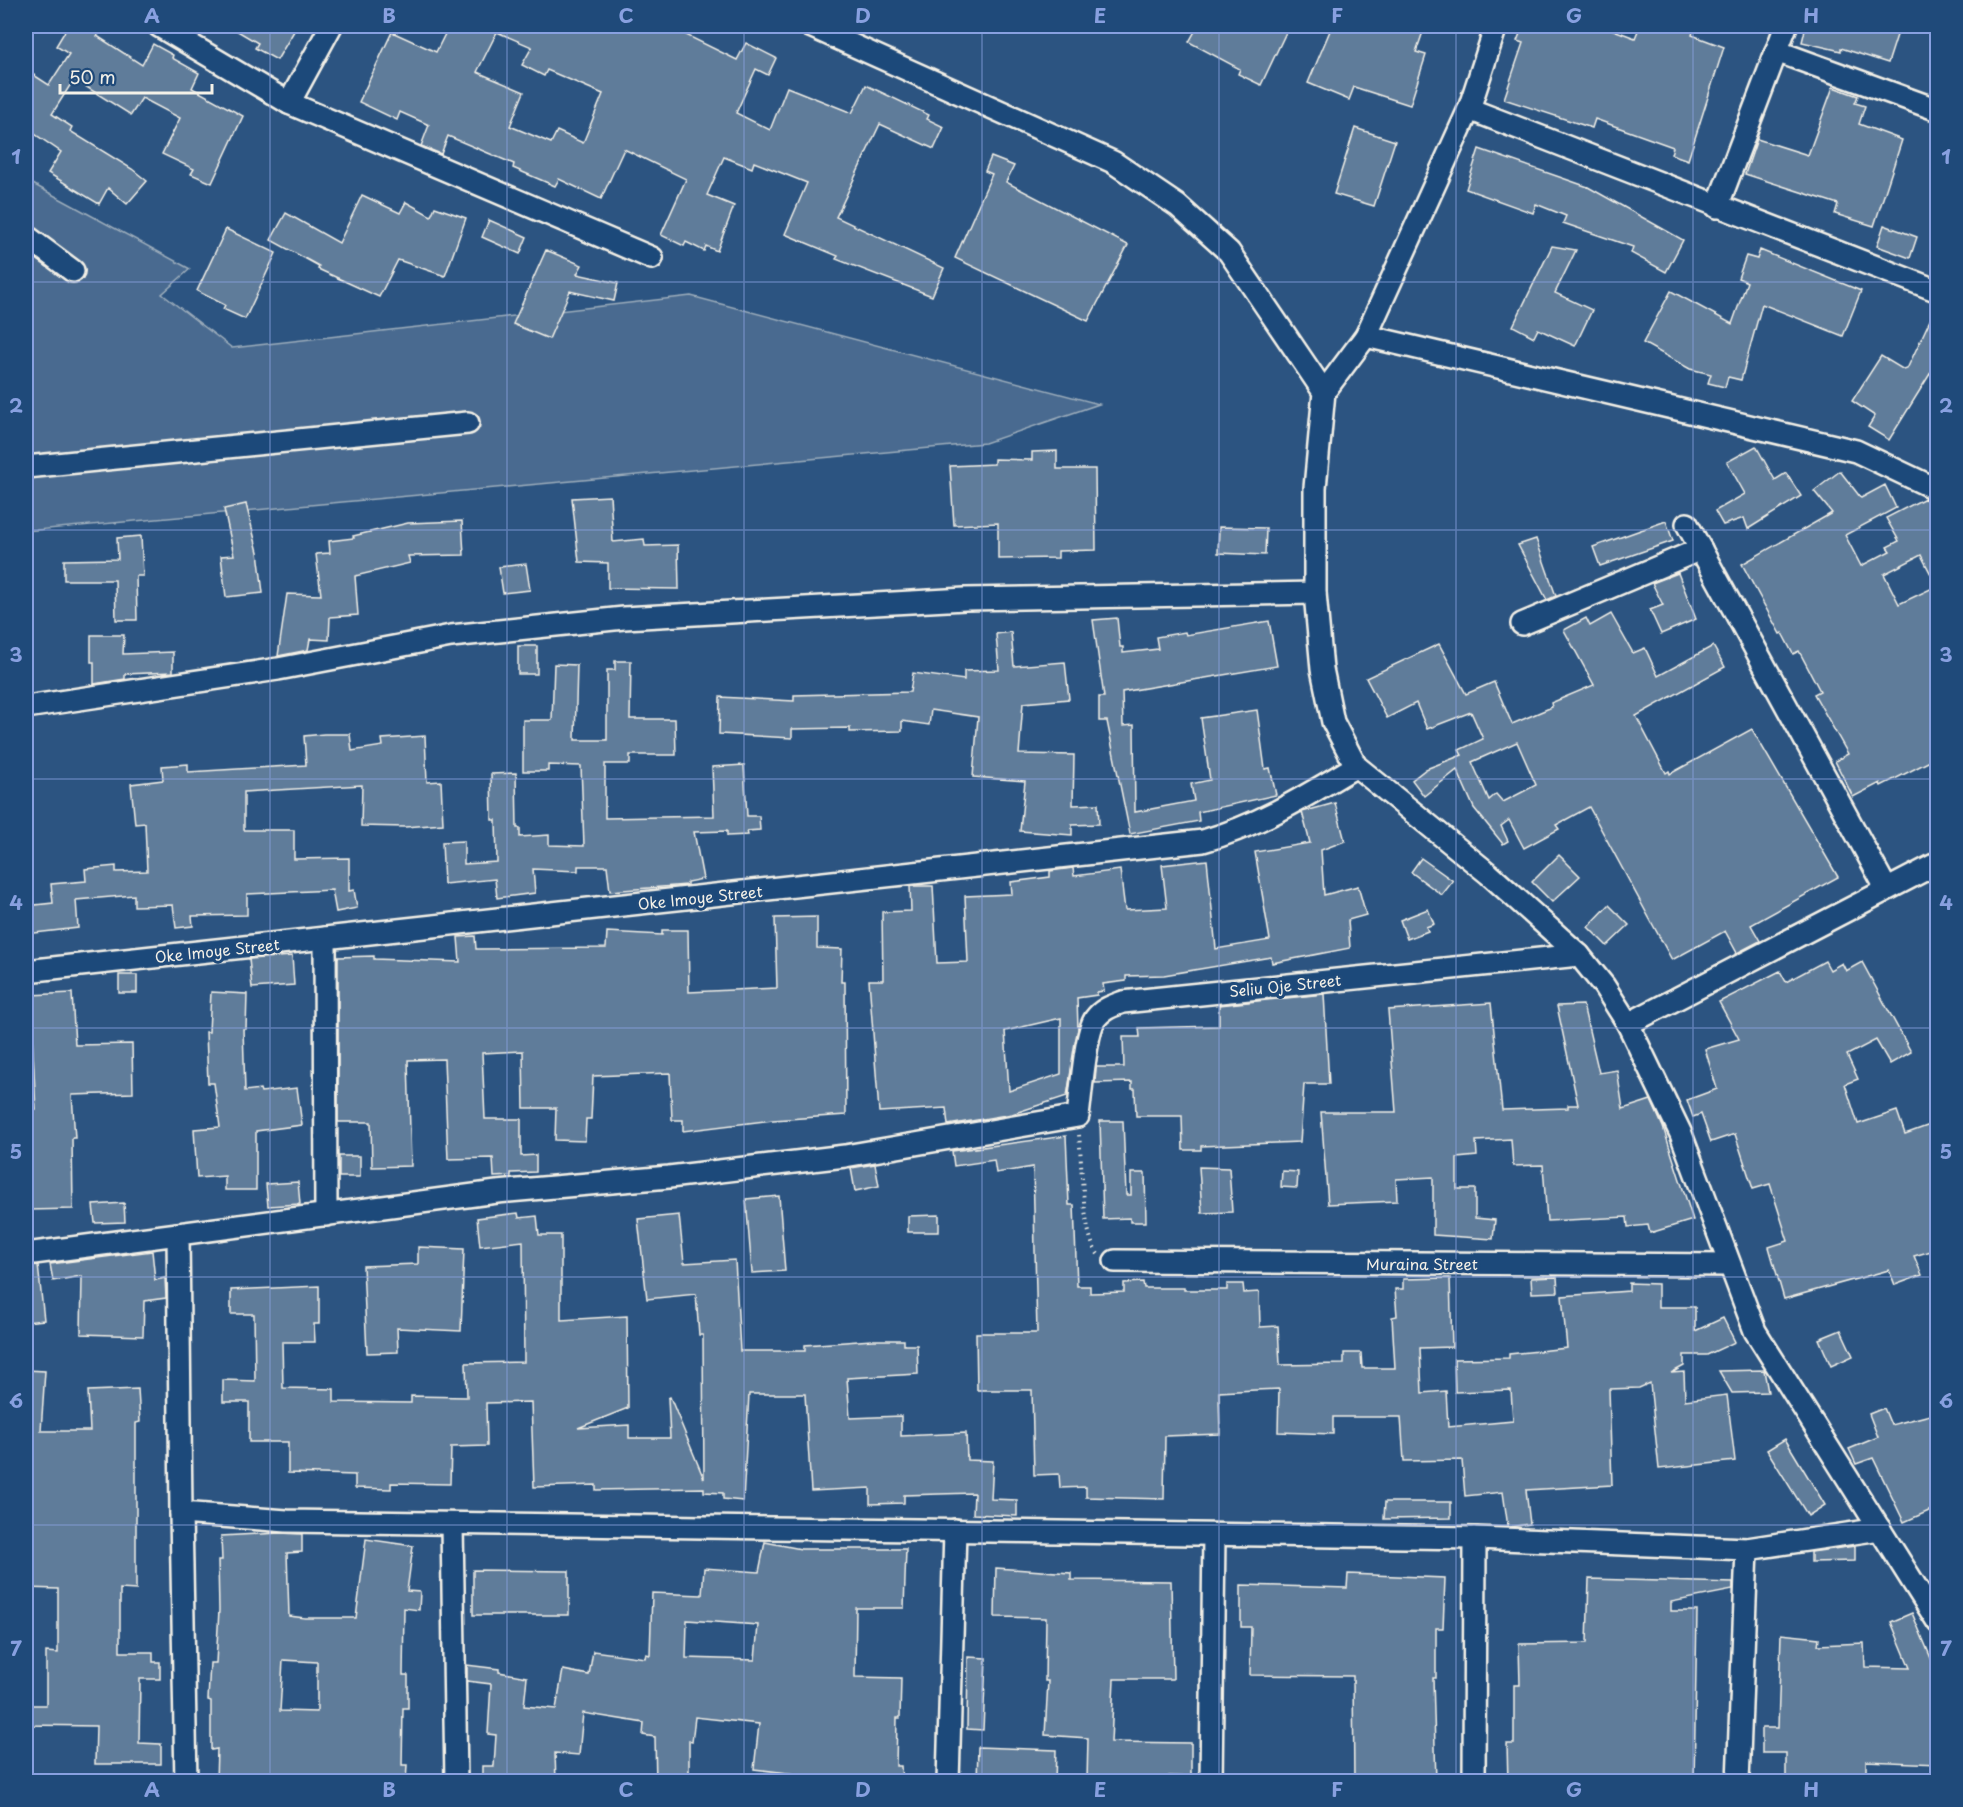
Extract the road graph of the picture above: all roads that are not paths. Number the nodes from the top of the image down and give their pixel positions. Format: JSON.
{"nodes":[{"id":1,"x":159,"y":26,"type":"edge"},
{"id":2,"x":331,"y":26,"type":"edge"},
{"id":3,"x":810,"y":26,"type":"edge"},
{"id":4,"x":1496,"y":26,"type":"edge"},
{"id":5,"x":1785,"y":26,"type":"edge"},
{"id":6,"x":1776,"y":51,"type":"junction"},
{"id":7,"x":289,"y":103,"type":"junction"},
{"id":8,"x":1468,"y":109,"type":"junction"},
{"id":9,"x":1938,"y":110,"type":"edge"},
{"id":10,"x":1717,"y":207,"type":"junction"},
{"id":11,"x":26,"y":236,"type":"edge"},
{"id":12,"x":652,"y":258,"type":"dead end"},
{"id":13,"x":73,"y":271,"type":"dead end"},
{"id":14,"x":1938,"y":291,"type":"edge"},
{"id":15,"x":1366,"y":336,"type":"junction"},
{"id":16,"x":1324,"y":392,"type":"junction"},
{"id":17,"x":468,"y":423,"type":"dead end"},
{"id":18,"x":26,"y":467,"type":"edge"},
{"id":19,"x":1938,"y":490,"type":"edge"},
{"id":20,"x":1687,"y":524,"type":"dead end"},
{"id":21,"x":1701,"y":549,"type":"junction"},
{"id":22,"x":1315,"y":593,"type":"junction"},
{"id":23,"x":1522,"y":624,"type":"dead end"},
{"id":24,"x":26,"y":707,"type":"edge"},
{"id":25,"x":1356,"y":766,"type":"junction"},
{"id":26,"x":1938,"y":863,"type":"edge"},
{"id":27,"x":1886,"y":888,"type":"junction"},
{"id":28,"x":325,"y":938,"type":"junction"},
{"id":29,"x":1579,"y":955,"type":"junction"},
{"id":30,"x":26,"y":972,"type":"edge"},
{"id":31,"x":1628,"y":1024,"type":"junction"},
{"id":32,"x":326,"y":1215,"type":"junction"},
{"id":33,"x":178,"y":1234,"type":"junction"},
{"id":34,"x":26,"y":1254,"type":"edge"},
{"id":35,"x":1115,"y":1261,"type":"road end"},
{"id":36,"x":1729,"y":1265,"type":"junction"},
{"id":37,"x":181,"y":1513,"type":"junction"},
{"id":38,"x":452,"y":1525,"type":"junction"},
{"id":39,"x":1880,"y":1529,"type":"junction"},
{"id":40,"x":955,"y":1530,"type":"junction"},
{"id":41,"x":1214,"y":1535,"type":"junction"},
{"id":42,"x":1475,"y":1538,"type":"junction"},
{"id":43,"x":1747,"y":1549,"type":"junction"},
{"id":44,"x":1938,"y":1622,"type":"edge"},
{"id":45,"x":186,"y":1782,"type":"edge"},
{"id":46,"x":456,"y":1782,"type":"edge"},
{"id":47,"x":948,"y":1782,"type":"edge"},
{"id":48,"x":1211,"y":1782,"type":"edge"},
{"id":49,"x":1474,"y":1782,"type":"edge"},
{"id":50,"x":1738,"y":1782,"type":"edge"}],
"edges":[{"from":1,"to":7,"type":"street"},
{"from":2,"to":7,"type":"street"},
{"from":3,"to":16,"type":"street"},
{"from":4,"to":8,"type":"street"},
{"from":5,"to":6,"type":"street"},
{"from":6,"to":9,"type":"street"},
{"from":6,"to":10,"type":"street"},
{"from":7,"to":12,"type":"street"},
{"from":8,"to":10,"type":"street"},
{"from":8,"to":15,"type":"street"},
{"from":10,"to":14,"type":"street"},
{"from":11,"to":13,"type":"street"},
{"from":15,"to":16,"type":"street"},
{"from":15,"to":19,"type":"street"},
{"from":16,"to":22,"type":"street"},
{"from":17,"to":18,"type":"street"},
{"from":20,"to":21,"type":"street"},
{"from":21,"to":23,"type":"street"},
{"from":21,"to":27,"type":"street"},
{"from":22,"to":24,"type":"street"},
{"from":22,"to":25,"type":"street"},
{"from":25,"to":28,"type":"street","name":"Oke Imoye Street"},
{"from":25,"to":29,"type":"street"},
{"from":26,"to":27,"type":"street"},
{"from":27,"to":31,"type":"street"},
{"from":28,"to":30,"type":"street","name":"Oke Imoye Street"},
{"from":28,"to":32,"type":"street"},
{"from":29,"to":31,"type":"street"},
{"from":29,"to":32,"type":"street","name":"Seliu Oje Street"},
{"from":31,"to":36,"type":"street"},
{"from":32,"to":33,"type":"street"},
{"from":33,"to":34,"type":"street"},
{"from":33,"to":37,"type":"street"},
{"from":35,"to":36,"type":"street","name":"Muraina Street"},
{"from":36,"to":39,"type":"street"},
{"from":37,"to":38,"type":"street"},
{"from":37,"to":45,"type":"street"},
{"from":38,"to":40,"type":"street"},
{"from":38,"to":46,"type":"street"},
{"from":39,"to":43,"type":"street"},
{"from":39,"to":44,"type":"street"},
{"from":40,"to":41,"type":"street"},
{"from":40,"to":47,"type":"street"},
{"from":41,"to":42,"type":"street"},
{"from":41,"to":48,"type":"street"},
{"from":42,"to":43,"type":"street"},
{"from":42,"to":49,"type":"street"},
{"from":43,"to":50,"type":"street"}]}
